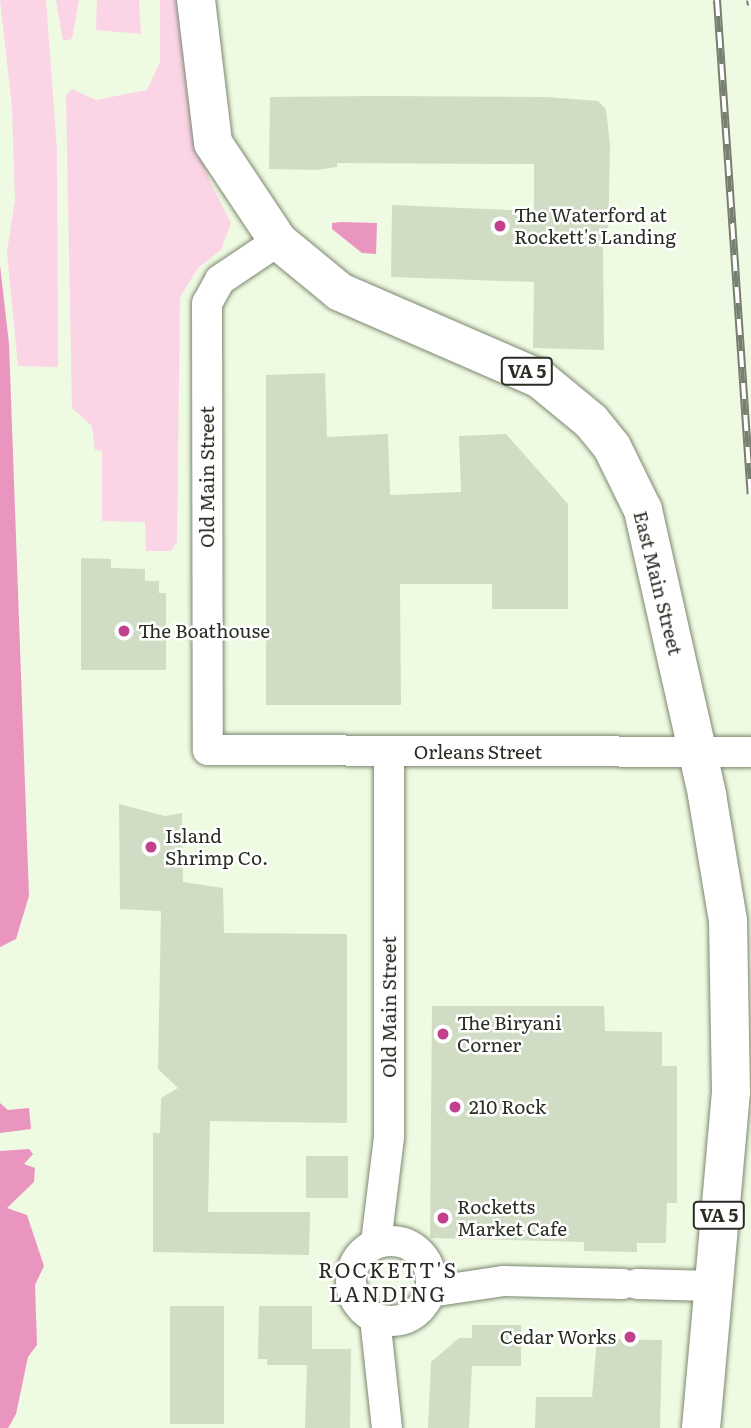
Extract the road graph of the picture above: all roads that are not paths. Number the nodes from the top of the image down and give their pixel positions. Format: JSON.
{"nodes":[{"id":1,"x":196,"y":0,"type":"edge"},
{"id":2,"x":219,"y":0,"type":"edge"},
{"id":3,"x":229,"y":159,"type":"junction"},
{"id":4,"x":278,"y":241,"type":"junction"},
{"id":5,"x":206,"y":748,"type":"joint"},
{"id":6,"x":389,"y":752,"type":"junction"},
{"id":7,"x":696,"y":752,"type":"junction"},
{"id":8,"x":751,"y":752,"type":"edge"},
{"id":9,"x":389,"y":1243,"type":"junction"},
{"id":10,"x":429,"y":1279,"type":"junction"},
{"id":11,"x":712,"y":1286,"type":"junction"},
{"id":12,"x":388,"y":1319,"type":"junction"},
{"id":13,"x":387,"y":1428,"type":"edge"},
{"id":14,"x":701,"y":1428,"type":"edge"}],
"edges":[{"from":1,"to":3,"type":"main road","name":"East Main Street","number":"VA 5"},
{"from":2,"to":3,"type":"main road","name":"East Main Street","number":"VA 5"},
{"from":3,"to":4,"type":"main road","name":"East Main Street","number":"VA 5"},
{"from":4,"to":5,"type":"street","name":"Old Main Street"},
{"from":4,"to":7,"type":"main road","name":"East Main Street","number":"VA 5"},
{"from":5,"to":6,"type":"street","name":"Orleans Street"},
{"from":6,"to":7,"type":"street","name":"Orleans Street"},
{"from":6,"to":9,"type":"street","name":"Old Main Street"},
{"from":7,"to":8,"type":"street","name":"Orleans Street"},
{"from":7,"to":11,"type":"main road","name":"East Main Street","number":"VA 5"},
{"from":9,"to":10,"type":"street"},
{"from":9,"to":12,"type":"street","name":"Old Main Street"},
{"from":10,"to":11,"type":"street"},
{"from":10,"to":12,"type":"street"},
{"from":11,"to":14,"type":"main road","number":"VA 5"},
{"from":12,"to":13,"type":"street","name":"Old Main Street"}]}
